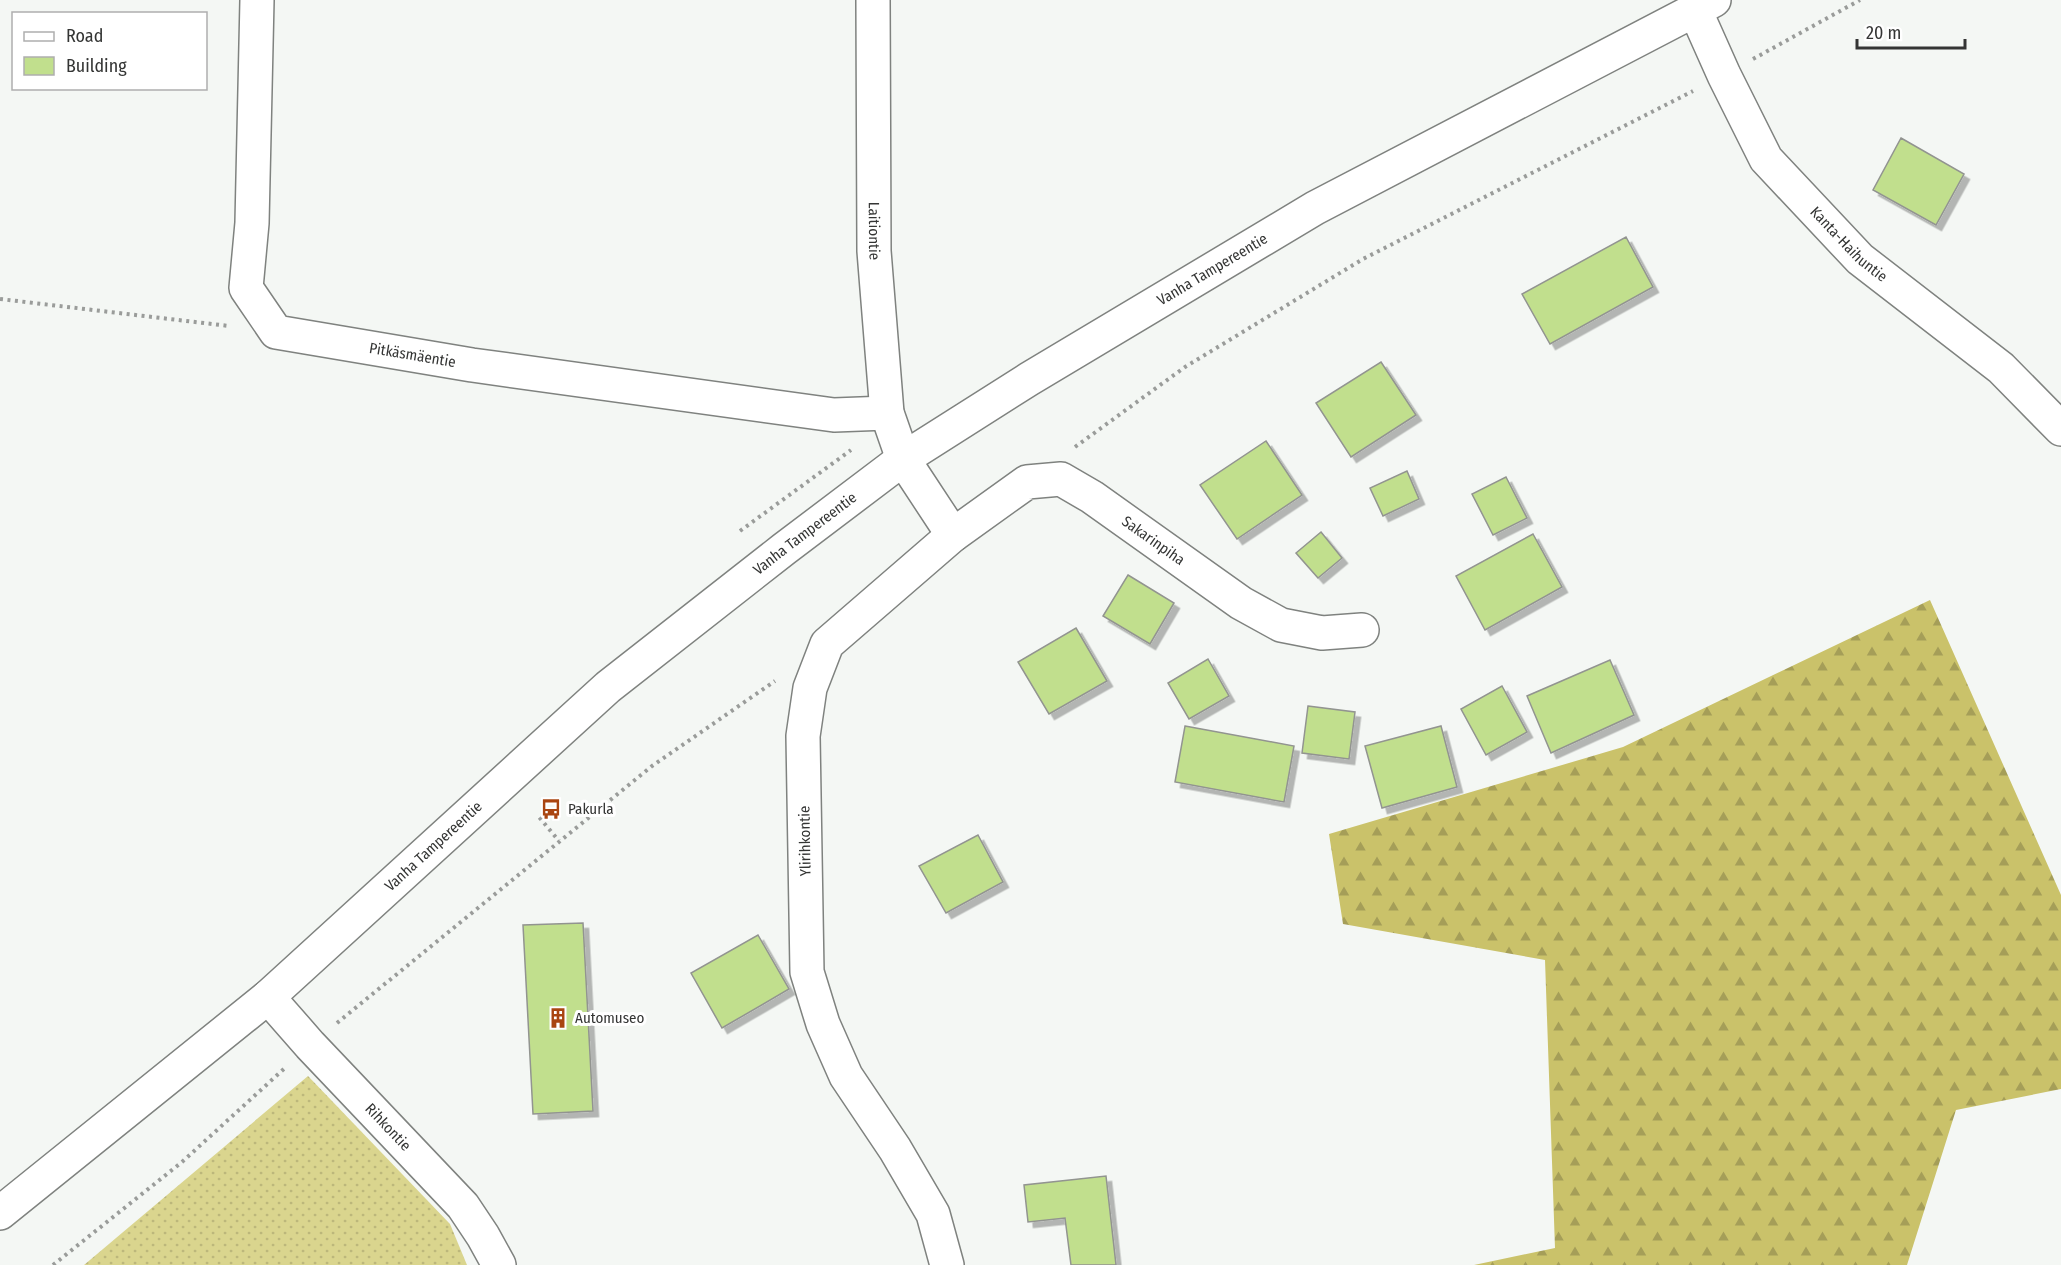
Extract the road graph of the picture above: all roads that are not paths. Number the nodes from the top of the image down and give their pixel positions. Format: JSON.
{"nodes":[{"id":1,"x":257,"y":0,"type":"edge"},
{"id":2,"x":873,"y":0,"type":"edge"},
{"id":3,"x":1705,"y":5,"type":"edge"},
{"id":4,"x":889,"y":417,"type":"junction"},
{"id":5,"x":2061,"y":429,"type":"edge"},
{"id":6,"x":903,"y":459,"type":"junction"},
{"id":7,"x":953,"y":535,"type":"junction"},
{"id":8,"x":1362,"y":630,"type":"dead end"},
{"id":9,"x":268,"y":996,"type":"junction"},
{"id":10,"x":0,"y":1213,"type":"edge"},
{"id":11,"x":499,"y":1265,"type":"edge"},
{"id":12,"x":947,"y":1265,"type":"edge"}],
"edges":[{"from":1,"to":4,"type":"street","name":"Pitkäsmäentie"},
{"from":2,"to":4,"type":"street","name":"Laitiontie"},
{"from":3,"to":5,"type":"street","name":"Kanta-Haihuntie"},
{"from":3,"to":6,"type":"street","name":"Vanha Tampereentie"},
{"from":4,"to":6,"type":"street","name":"Laitiontie"},
{"from":6,"to":7,"type":"street"},
{"from":6,"to":9,"type":"street","name":"Vanha Tampereentie"},
{"from":7,"to":8,"type":"street","name":"Sakarinpiha"},
{"from":7,"to":12,"type":"street","name":"Ylirihkontie"},
{"from":9,"to":10,"type":"street","name":"Vanha Tampereentie"},
{"from":9,"to":11,"type":"street","name":"Rihkontie"}]}
